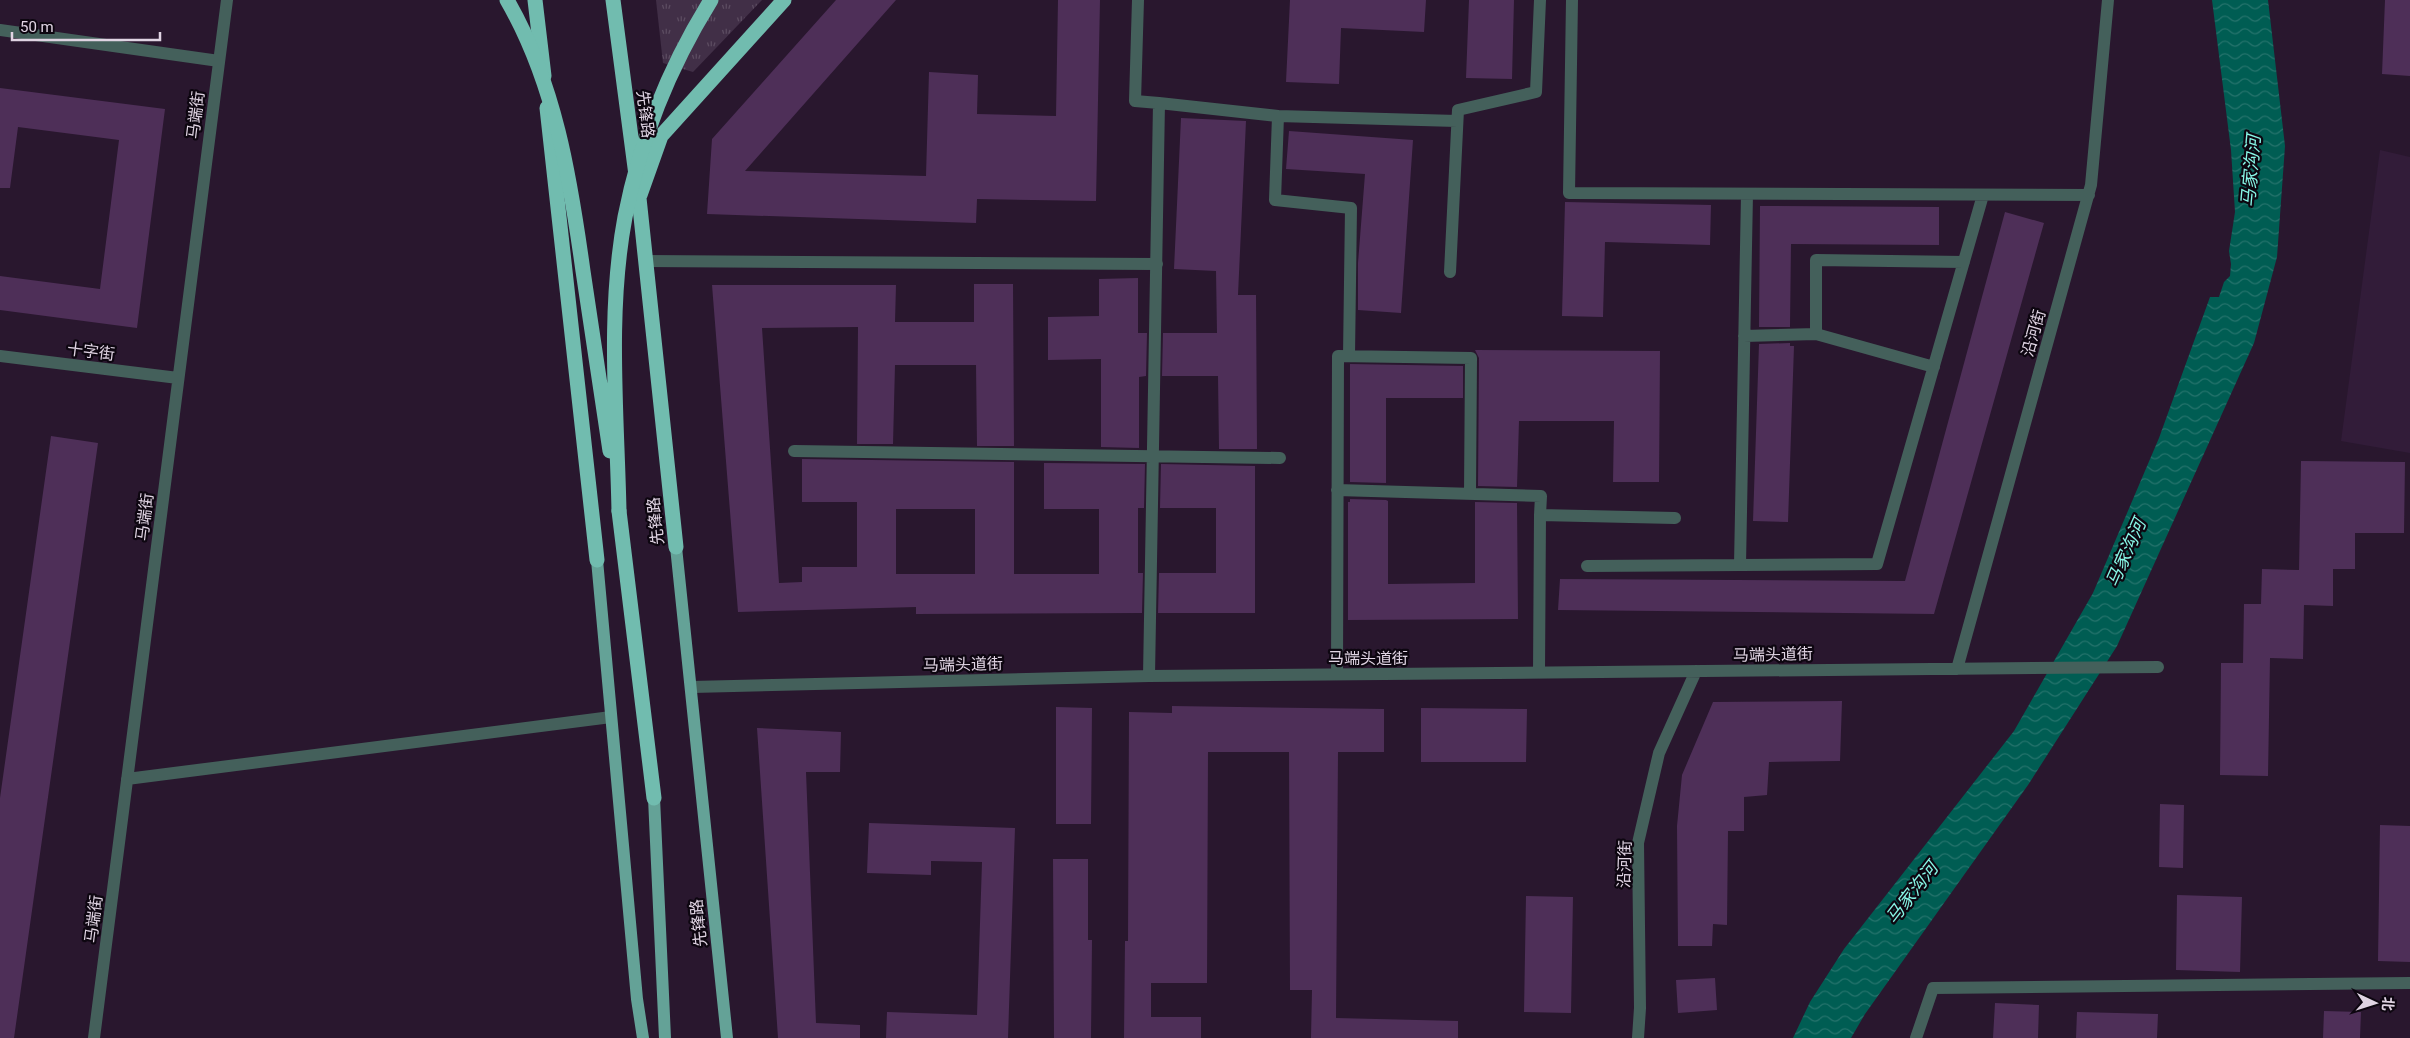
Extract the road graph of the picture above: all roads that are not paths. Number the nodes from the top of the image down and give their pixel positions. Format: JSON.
{"nodes":[{"id":1,"x":227,"y":0,"type":"edge"},
{"id":2,"x":507,"y":0,"type":"edge"},
{"id":3,"x":536,"y":0,"type":"edge"},
{"id":4,"x":613,"y":0,"type":"edge"},
{"id":5,"x":711,"y":0,"type":"edge"},
{"id":6,"x":784,"y":0,"type":"edge"},
{"id":7,"x":1138,"y":0,"type":"edge"},
{"id":8,"x":1540,"y":0,"type":"edge"},
{"id":9,"x":1572,"y":0,"type":"edge"},
{"id":10,"x":2108,"y":0,"type":"edge"},
{"id":11,"x":0,"y":30,"type":"edge"},
{"id":12,"x":219,"y":61,"type":"junction"},
{"id":13,"x":1159,"y":103,"type":"junction"},
{"id":14,"x":1278,"y":116,"type":"junction"},
{"id":15,"x":1457,"y":122,"type":"junction"},
{"id":16,"x":1747,"y":194,"type":"junction"},
{"id":17,"x":1983,"y":194,"type":"junction"},
{"id":18,"x":2088,"y":195,"type":"junction"},
{"id":19,"x":639,"y":198,"type":"junction"},
{"id":20,"x":645,"y":261,"type":"junction"},
{"id":21,"x":1964,"y":262,"type":"junction"},
{"id":22,"x":1157,"y":264,"type":"junction"},
{"id":23,"x":1450,"y":272,"type":"dead end"},
{"id":24,"x":1816,"y":334,"type":"junction"},
{"id":25,"x":1744,"y":336,"type":"junction"},
{"id":26,"x":0,"y":356,"type":"edge"},
{"id":27,"x":1349,"y":356,"type":"junction"},
{"id":28,"x":1934,"y":367,"type":"junction"},
{"id":29,"x":178,"y":378,"type":"junction"},
{"id":30,"x":794,"y":451,"type":"dead end"},
{"id":31,"x":1153,"y":457,"type":"junction"},
{"id":32,"x":1280,"y":458,"type":"dead end"},
{"id":33,"x":1337,"y":490,"type":"junction"},
{"id":34,"x":1470,"y":493,"type":"junction"},
{"id":35,"x":619,"y":511,"type":"junction"},
{"id":36,"x":1540,"y":515,"type":"junction"},
{"id":37,"x":1675,"y":518,"type":"dead end"},
{"id":38,"x":676,"y":547,"type":"joint"},
{"id":39,"x":597,"y":560,"type":"joint"},
{"id":40,"x":1740,"y":565,"type":"junction"},
{"id":41,"x":1587,"y":566,"type":"dead end"},
{"id":42,"x":2158,"y":667,"type":"dead end"},
{"id":43,"x":1957,"y":669,"type":"junction"},
{"id":44,"x":1696,"y":671,"type":"junction"},
{"id":45,"x":1539,"y":672,"type":"junction"},
{"id":46,"x":1337,"y":674,"type":"junction"},
{"id":47,"x":1149,"y":676,"type":"junction"},
{"id":48,"x":692,"y":687,"type":"junction"},
{"id":49,"x":611,"y":717,"type":"junction"},
{"id":50,"x":127,"y":779,"type":"junction"},
{"id":51,"x":654,"y":798,"type":"joint"},
{"id":52,"x":2410,"y":984,"type":"edge"},
{"id":53,"x":94,"y":1038,"type":"edge"},
{"id":54,"x":643,"y":1038,"type":"edge"},
{"id":55,"x":665,"y":1038,"type":"edge"},
{"id":56,"x":727,"y":1038,"type":"edge"},
{"id":57,"x":1638,"y":1038,"type":"edge"},
{"id":58,"x":1916,"y":1038,"type":"edge"}],
"edges":[{"from":1,"to":12,"type":"street","name":"马端街"},
{"from":2,"to":35,"type":"highway","bridge":true},
{"from":3,"to":39,"type":"highway"},
{"from":4,"to":19,"type":"highway","name":"先锋路"},
{"from":5,"to":35,"type":"highway","bridge":true},
{"from":6,"to":19,"type":"highway"},
{"from":7,"to":13,"type":"street"},
{"from":8,"to":15,"type":"street"},
{"from":9,"to":16,"type":"street"},
{"from":10,"to":18,"type":"street","name":"沿河街"},
{"from":11,"to":12,"type":"street"},
{"from":12,"to":29,"type":"street","name":"马端街"},
{"from":13,"to":14,"type":"street"},
{"from":13,"to":22,"type":"street"},
{"from":14,"to":15,"type":"street"},
{"from":14,"to":27,"type":"street"},
{"from":15,"to":23,"type":"street"},
{"from":16,"to":17,"type":"street"},
{"from":16,"to":25,"type":"street"},
{"from":17,"to":18,"type":"street"},
{"from":17,"to":21,"type":"street"},
{"from":18,"to":43,"type":"street","name":"沿河街"},
{"from":19,"to":20,"type":"highway","name":"先锋路"},
{"from":20,"to":22,"type":"street"},
{"from":20,"to":38,"type":"highway","name":"先锋路"},
{"from":21,"to":24,"type":"street"},
{"from":21,"to":28,"type":"street"},
{"from":22,"to":31,"type":"street"},
{"from":24,"to":25,"type":"street"},
{"from":24,"to":28,"type":"street"},
{"from":25,"to":40,"type":"street"},
{"from":26,"to":29,"type":"street","name":"十字街"},
{"from":27,"to":33,"type":"street"},
{"from":27,"to":34,"type":"street"},
{"from":28,"to":40,"type":"street"},
{"from":29,"to":50,"type":"street","name":"马端街"},
{"from":30,"to":31,"type":"street"},
{"from":31,"to":32,"type":"street"},
{"from":31,"to":47,"type":"street"},
{"from":33,"to":34,"type":"street"},
{"from":33,"to":46,"type":"street"},
{"from":34,"to":36,"type":"street"},
{"from":35,"to":51,"type":"highway"},
{"from":36,"to":37,"type":"street"},
{"from":36,"to":45,"type":"street"},
{"from":38,"to":48,"type":"main road","name":"先锋路"},
{"from":39,"to":49,"type":"main road"},
{"from":40,"to":41,"type":"street"},
{"from":42,"to":43,"type":"street","name":"马端头道街"},
{"from":43,"to":44,"type":"street","name":"马端头道街"},
{"from":44,"to":45,"type":"street","name":"马端头道街"},
{"from":44,"to":57,"type":"street","name":"沿河街"},
{"from":45,"to":46,"type":"street","name":"马端头道街"},
{"from":46,"to":47,"type":"street","name":"马端头道街"},
{"from":47,"to":48,"type":"street","name":"马端头道街"},
{"from":48,"to":56,"type":"main road","name":"先锋路"},
{"from":49,"to":50,"type":"street"},
{"from":49,"to":54,"type":"main road"},
{"from":50,"to":53,"type":"street","name":"马端街"},
{"from":51,"to":55,"type":"main road"},
{"from":52,"to":58,"type":"street"}]}
